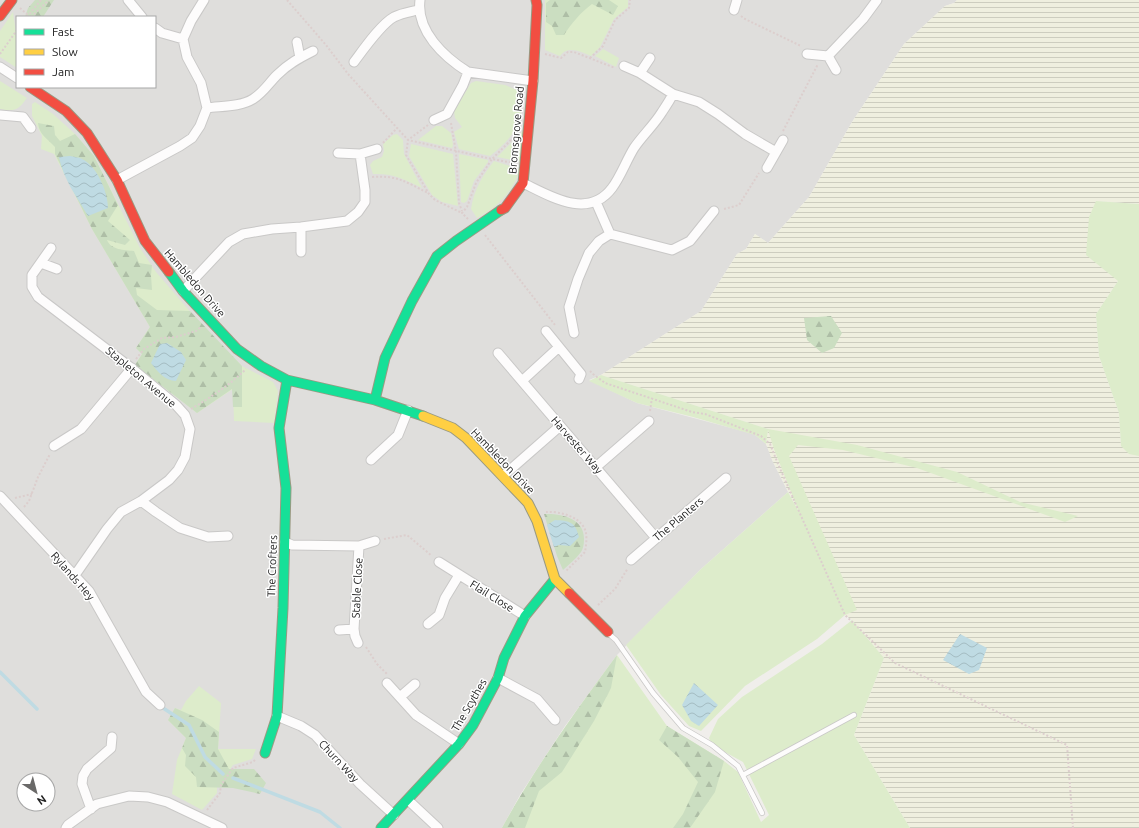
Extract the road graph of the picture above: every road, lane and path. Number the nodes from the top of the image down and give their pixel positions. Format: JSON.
{"nodes":[{"id":1,"x":12,"y":0,"type":"edge"},
{"id":2,"x":41,"y":0,"type":"edge"},
{"id":3,"x":49,"y":0,"type":"edge"},
{"id":4,"x":128,"y":0,"type":"edge"},
{"id":5,"x":204,"y":0,"type":"edge"},
{"id":6,"x":287,"y":0,"type":"edge"},
{"id":7,"x":420,"y":0,"type":"edge"},
{"id":8,"x":536,"y":0,"type":"edge"},
{"id":9,"x":630,"y":0,"type":"edge"},
{"id":10,"x":737,"y":0,"type":"edge"},
{"id":11,"x":877,"y":0,"type":"edge"},
{"id":12,"x":418,"y":10,"type":"junction"},
{"id":13,"x":734,"y":10,"type":"joint"},
{"id":14,"x":0,"y":16,"type":"edge"},
{"id":15,"x":28,"y":16,"type":"edge"},
{"id":16,"x":32,"y":16,"type":"edge"},
{"id":17,"x":141,"y":16,"type":"edge"},
{"id":18,"x":156,"y":29,"type":"edge"},
{"id":19,"x":16,"y":31,"type":"edge"},
{"id":20,"x":183,"y":40,"type":"junction"},
{"id":21,"x":297,"y":42,"type":"dead end"},
{"id":22,"x":313,"y":51,"type":"dead end"},
{"id":23,"x":535,"y":51,"type":"junction"},
{"id":24,"x":0,"y":54,"type":"edge"},
{"id":25,"x":807,"y":54,"type":"joint"},
{"id":26,"x":824,"y":56,"type":"junction"},
{"id":27,"x":300,"y":58,"type":"junction"},
{"id":28,"x":590,"y":58,"type":"junction"},
{"id":29,"x":650,"y":58,"type":"dead end"},
{"id":30,"x":354,"y":62,"type":"dead end"},
{"id":31,"x":624,"y":66,"type":"joint"},
{"id":32,"x":0,"y":67,"type":"edge"},
{"id":33,"x":836,"y":70,"type":"dead end"},
{"id":34,"x":468,"y":72,"type":"junction"},
{"id":35,"x":640,"y":74,"type":"junction"},
{"id":36,"x":16,"y":77,"type":"edge"},
{"id":37,"x":533,"y":81,"type":"junction"},
{"id":38,"x":31,"y":88,"type":"edge"},
{"id":39,"x":673,"y":94,"type":"junction"},
{"id":40,"x":207,"y":108,"type":"junction"},
{"id":41,"x":447,"y":114,"type":"junction"},
{"id":42,"x":0,"y":115,"type":"edge"},
{"id":43,"x":434,"y":120,"type":"joint"},
{"id":44,"x":529,"y":122,"type":"junction"},
{"id":45,"x":31,"y":128,"type":"dead end"},
{"id":46,"x":397,"y":128,"type":"junction"},
{"id":47,"x":408,"y":140,"type":"junction"},
{"id":48,"x":783,"y":140,"type":"joint"},
{"id":49,"x":377,"y":149,"type":"joint"},
{"id":50,"x":456,"y":152,"type":"junction"},
{"id":51,"x":776,"y":152,"type":"junction"},
{"id":52,"x":338,"y":153,"type":"dead end"},
{"id":53,"x":360,"y":154,"type":"junction"},
{"id":54,"x":492,"y":159,"type":"junction"},
{"id":55,"x":526,"y":166,"type":"junction"},
{"id":56,"x":767,"y":168,"type":"joint"},
{"id":57,"x":364,"y":178,"type":"junction"},
{"id":58,"x":117,"y":180,"type":"junction"},
{"id":59,"x":523,"y":183,"type":"junction"},
{"id":60,"x":429,"y":194,"type":"junction"},
{"id":61,"x":596,"y":202,"type":"junction"},
{"id":62,"x":714,"y":211,"type":"joint"},
{"id":63,"x":462,"y":212,"type":"junction"},
{"id":64,"x":301,"y":227,"type":"junction"},
{"id":65,"x":477,"y":227,"type":"junction"},
{"id":66,"x":610,"y":234,"type":"junction"},
{"id":67,"x":51,"y":248,"type":"dead end"},
{"id":68,"x":301,"y":252,"type":"dead end"},
{"id":69,"x":41,"y":262,"type":"junction"},
{"id":70,"x":58,"y":269,"type":"dead end"},
{"id":71,"x":183,"y":291,"type":"junction"},
{"id":72,"x":209,"y":319,"type":"junction"},
{"id":73,"x":556,"y":327,"type":"dead end"},
{"id":74,"x":546,"y":331,"type":"dead end"},
{"id":75,"x":574,"y":333,"type":"dead end"},
{"id":76,"x":559,"y":347,"type":"junction"},
{"id":77,"x":498,"y":353,"type":"dead end"},
{"id":78,"x":254,"y":361,"type":"junction"},
{"id":79,"x":131,"y":367,"type":"junction"},
{"id":80,"x":588,"y":368,"type":"dead end"},
{"id":81,"x":579,"y":379,"type":"dead end"},
{"id":82,"x":287,"y":380,"type":"junction"},
{"id":83,"x":523,"y":380,"type":"junction"},
{"id":84,"x":652,"y":398,"type":"junction"},
{"id":85,"x":375,"y":400,"type":"junction"},
{"id":86,"x":408,"y":410,"type":"junction"},
{"id":87,"x":184,"y":413,"type":"junction"},
{"id":88,"x":649,"y":421,"type":"joint"},
{"id":89,"x":560,"y":426,"type":"junction"},
{"id":90,"x":54,"y":446,"type":"joint"},
{"id":91,"x":371,"y":460,"type":"dead end"},
{"id":92,"x":596,"y":467,"type":"junction"},
{"id":93,"x":503,"y":476,"type":"junction"},
{"id":94,"x":726,"y":478,"type":"dead end"},
{"id":95,"x":32,"y":494,"type":"junction"},
{"id":96,"x":2,"y":499,"type":"edge"},
{"id":97,"x":141,"y":501,"type":"junction"},
{"id":98,"x":533,"y":513,"type":"junction"},
{"id":99,"x":17,"y":515,"type":"junction"},
{"id":100,"x":228,"y":536,"type":"dead end"},
{"id":101,"x":656,"y":538,"type":"junction"},
{"id":102,"x":375,"y":541,"type":"joint"},
{"id":103,"x":285,"y":542,"type":"junction"},
{"id":104,"x":359,"y":546,"type":"junction"},
{"id":105,"x":631,"y":560,"type":"joint"},
{"id":106,"x":438,"y":562,"type":"joint"},
{"id":107,"x":459,"y":575,"type":"junction"},
{"id":108,"x":75,"y":576,"type":"junction"},
{"id":109,"x":556,"y":580,"type":"junction"},
{"id":110,"x":589,"y":613,"type":"junction"},
{"id":111,"x":525,"y":616,"type":"junction"},
{"id":112,"x":428,"y":624,"type":"dead end"},
{"id":113,"x":354,"y":629,"type":"junction"},
{"id":114,"x":339,"y":630,"type":"dead end"},
{"id":115,"x":608,"y":632,"type":"joint"},
{"id":116,"x":358,"y":643,"type":"joint"},
{"id":117,"x":498,"y":678,"type":"junction"},
{"id":118,"x":388,"y":684,"type":"joint"},
{"id":119,"x":414,"y":684,"type":"dead end"},
{"id":120,"x":400,"y":697,"type":"junction"},
{"id":121,"x":160,"y":704,"type":"dead end"},
{"id":122,"x":854,"y":715,"type":"dead end"},
{"id":123,"x":277,"y":716,"type":"junction"},
{"id":124,"x":555,"y":720,"type":"dead end"},
{"id":125,"x":112,"y":737,"type":"dead end"},
{"id":126,"x":459,"y":744,"type":"junction"},
{"id":127,"x":265,"y":753,"type":"joint"},
{"id":128,"x":743,"y":774,"type":"junction"},
{"id":129,"x":408,"y":800,"type":"junction"},
{"id":130,"x":91,"y":808,"type":"junction"},
{"id":131,"x":762,"y":813,"type":"dead end"},
{"id":132,"x":394,"y":815,"type":"junction"},
{"id":133,"x":200,"y":818,"type":"junction"},
{"id":134,"x":66,"y":828,"type":"edge"},
{"id":135,"x":222,"y":828,"type":"edge"},
{"id":136,"x":381,"y":828,"type":"edge"},
{"id":137,"x":438,"y":828,"type":"edge"},
{"id":138,"x":1073,"y":828,"type":"edge"}],
"edges":[{"from":1,"to":14,"type":"street"},
{"from":2,"to":15,"type":"path"},
{"from":3,"to":16,"type":"path"},
{"from":4,"to":17,"type":"street"},
{"from":5,"to":20,"type":"street"},
{"from":6,"to":46,"type":"path"},
{"from":7,"to":12,"type":"street"},
{"from":8,"to":23,"type":"street","name":"Bromsgrove Road"},
{"from":9,"to":28,"type":"path"},
{"from":10,"to":13,"type":"street"},
{"from":11,"to":26,"type":"street"},
{"from":12,"to":30,"type":"street"},
{"from":12,"to":34,"type":"street"},
{"from":13,"to":25,"type":"path"},
{"from":18,"to":20,"type":"street"},
{"from":19,"to":24,"type":"path"},
{"from":20,"to":40,"type":"street"},
{"from":21,"to":27,"type":"street"},
{"from":22,"to":27,"type":"street"},
{"from":23,"to":28,"type":"path"},
{"from":23,"to":37,"type":"street","name":"Bromsgrove Road"},
{"from":25,"to":26,"type":"street"},
{"from":26,"to":33,"type":"street"},
{"from":26,"to":48,"type":"path"},
{"from":27,"to":40,"type":"street"},
{"from":28,"to":31,"type":"path"},
{"from":29,"to":35,"type":"street"},
{"from":31,"to":35,"type":"street"},
{"from":32,"to":36,"type":"street"},
{"from":34,"to":37,"type":"street"},
{"from":34,"to":41,"type":"street"},
{"from":35,"to":39,"type":"street"},
{"from":37,"to":44,"type":"street","name":"Bromsgrove Road"},
{"from":38,"to":58,"type":"street","name":"Hambledon Drive"},
{"from":39,"to":51,"type":"street"},
{"from":39,"to":61,"type":"street"},
{"from":40,"to":58,"type":"street"},
{"from":41,"to":43,"type":"street"},
{"from":41,"to":50,"type":"path"},
{"from":42,"to":45,"type":"street"},
{"from":43,"to":47,"type":"path"},
{"from":44,"to":54,"type":"path"},
{"from":44,"to":55,"type":"street","name":"Bromsgrove Road"},
{"from":46,"to":47,"type":"path"},
{"from":46,"to":49,"type":"path"},
{"from":47,"to":50,"type":"path"},
{"from":47,"to":60,"type":"path"},
{"from":48,"to":51,"type":"street"},
{"from":49,"to":53,"type":"street"},
{"from":50,"to":54,"type":"path"},
{"from":50,"to":63,"type":"path"},
{"from":51,"to":56,"type":"street"},
{"from":52,"to":53,"type":"street"},
{"from":53,"to":57,"type":"street"},
{"from":54,"to":55,"type":"path"},
{"from":54,"to":63,"type":"path"},
{"from":55,"to":59,"type":"street","name":"Bromsgrove Road"},
{"from":56,"to":62,"type":"path"},
{"from":57,"to":60,"type":"path"},
{"from":57,"to":64,"type":"street"},
{"from":58,"to":71,"type":"street","name":"Hambledon Drive"},
{"from":59,"to":61,"type":"street"},
{"from":59,"to":65,"type":"street","name":"Bromsgrove Road"},
{"from":60,"to":63,"type":"path"},
{"from":61,"to":66,"type":"street"},
{"from":62,"to":66,"type":"street"},
{"from":63,"to":65,"type":"path"},
{"from":64,"to":68,"type":"street"},
{"from":64,"to":71,"type":"street"},
{"from":65,"to":73,"type":"path"},
{"from":65,"to":85,"type":"street","name":"Bromsgrove Road"},
{"from":66,"to":75,"type":"street"},
{"from":67,"to":69,"type":"street","name":"Stapleton Avenue"},
{"from":69,"to":70,"type":"street"},
{"from":69,"to":79,"type":"street","name":"Stapleton Avenue"},
{"from":71,"to":72,"type":"street","name":"Hambledon Drive"},
{"from":72,"to":78,"type":"street","name":"Hambledon Drive"},
{"from":72,"to":79,"type":"path"},
{"from":74,"to":76,"type":"street"},
{"from":76,"to":81,"type":"street"},
{"from":76,"to":83,"type":"street"},
{"from":77,"to":83,"type":"street","name":"Harvester Way"},
{"from":78,"to":82,"type":"street","name":"Hambledon Drive"},
{"from":78,"to":87,"type":"path"},
{"from":79,"to":87,"type":"street","name":"Stapleton Avenue"},
{"from":79,"to":90,"type":"street"},
{"from":80,"to":84,"type":"path"},
{"from":82,"to":85,"type":"street","name":"Hambledon Drive"},
{"from":82,"to":103,"type":"street","name":"The Crofters"},
{"from":83,"to":89,"type":"street","name":"Harvester Way"},
{"from":84,"to":88,"type":"path"},
{"from":84,"to":138,"type":"path"},
{"from":85,"to":86,"type":"street","name":"Hambledon Drive"},
{"from":86,"to":91,"type":"street"},
{"from":86,"to":93,"type":"street","name":"Hambledon Drive"},
{"from":87,"to":97,"type":"street","name":"Stapleton Avenue"},
{"from":88,"to":92,"type":"street"},
{"from":89,"to":92,"type":"street","name":"Harvester Way"},
{"from":89,"to":93,"type":"street"},
{"from":90,"to":95,"type":"path"},
{"from":92,"to":101,"type":"street","name":"Harvester Way"},
{"from":93,"to":98,"type":"street","name":"Hambledon Drive"},
{"from":94,"to":101,"type":"street","name":"The Planters"},
{"from":95,"to":96,"type":"path"},
{"from":95,"to":99,"type":"path"},
{"from":96,"to":99,"type":"street","name":"Rylands Hey"},
{"from":97,"to":100,"type":"street"},
{"from":97,"to":108,"type":"street","name":"Stapleton Avenue"},
{"from":98,"to":109,"type":"street","name":"Hambledon Drive"},
{"from":98,"to":109,"type":"path"},
{"from":99,"to":108,"type":"street","name":"Rylands Hey"},
{"from":101,"to":105,"type":"street","name":"The Planters"},
{"from":102,"to":104,"type":"street","name":"Stable Close"},
{"from":102,"to":106,"type":"path"},
{"from":103,"to":104,"type":"street","name":"Stable Close"},
{"from":103,"to":123,"type":"street","name":"The Crofters"},
{"from":104,"to":113,"type":"street","name":"Stable Close"},
{"from":105,"to":110,"type":"path"},
{"from":106,"to":107,"type":"street","name":"Flail Close"},
{"from":107,"to":111,"type":"street","name":"Flail Close"},
{"from":107,"to":112,"type":"street","name":"Flail Close"},
{"from":108,"to":121,"type":"street","name":"Rylands Hey"},
{"from":109,"to":110,"type":"street","name":"Hambledon Drive"},
{"from":109,"to":111,"type":"street","name":"The Scythes"},
{"from":110,"to":115,"type":"street","name":"Hambledon Drive"},
{"from":111,"to":117,"type":"street","name":"The Scythes"},
{"from":113,"to":114,"type":"street","name":"Stable Close"},
{"from":113,"to":116,"type":"street","name":"Stable Close"},
{"from":115,"to":128,"type":"lane"},
{"from":116,"to":118,"type":"path"},
{"from":117,"to":124,"type":"street"},
{"from":117,"to":126,"type":"street","name":"The Scythes"},
{"from":118,"to":120,"type":"street"},
{"from":119,"to":120,"type":"street"},
{"from":120,"to":126,"type":"street"},
{"from":122,"to":128,"type":"lane"},
{"from":123,"to":127,"type":"street","name":"The Crofters"},
{"from":123,"to":132,"type":"street","name":"Churn Way"},
{"from":125,"to":130,"type":"street"},
{"from":126,"to":129,"type":"street","name":"The Scythes"},
{"from":127,"to":133,"type":"path"},
{"from":128,"to":131,"type":"lane"},
{"from":129,"to":132,"type":"street","name":"The Scythes"},
{"from":129,"to":137,"type":"street"},
{"from":130,"to":133,"type":"street"},
{"from":130,"to":134,"type":"street"},
{"from":132,"to":136,"type":"street","name":"The Scythes"},
{"from":133,"to":135,"type":"street"}]}
